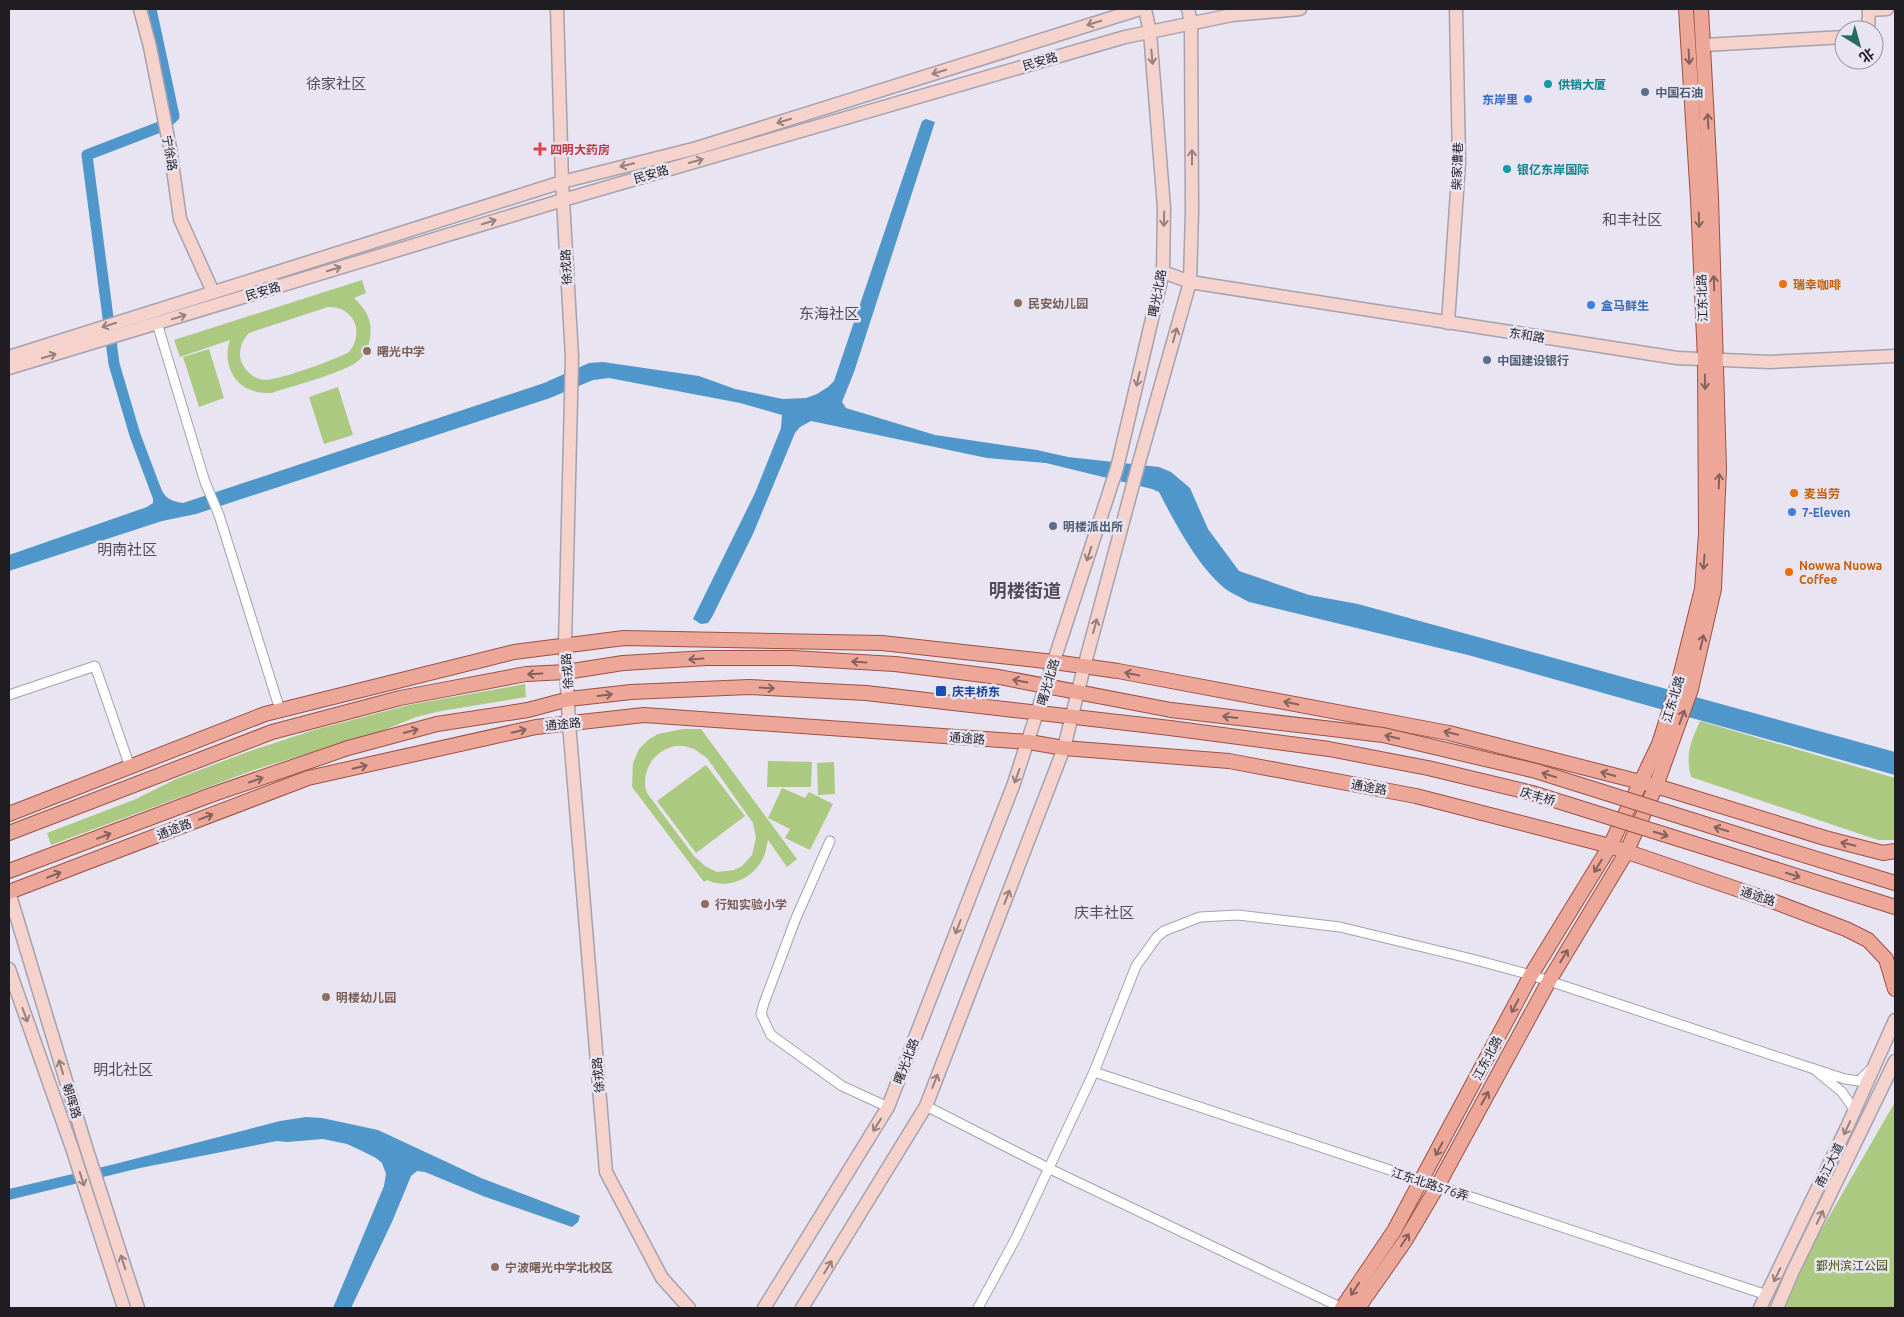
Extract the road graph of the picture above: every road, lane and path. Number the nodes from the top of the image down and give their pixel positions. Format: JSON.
{"nodes":[{"id":1,"x":140,"y":9,"type":"edge"},
{"id":2,"x":557,"y":9,"type":"edge"},
{"id":3,"x":1140,"y":9,"type":"edge"},
{"id":4,"x":1146,"y":9,"type":"edge"},
{"id":5,"x":1188,"y":9,"type":"edge"},
{"id":6,"x":1300,"y":9,"type":"edge"},
{"id":7,"x":1456,"y":9,"type":"edge"},
{"id":8,"x":1686,"y":9,"type":"edge"},
{"id":9,"x":1701,"y":9,"type":"edge"},
{"id":10,"x":1888,"y":9,"type":"edge"},
{"id":11,"x":1868,"y":20,"type":"edge"},
{"id":12,"x":1191,"y":23,"type":"junction"},
{"id":13,"x":1150,"y":32,"type":"junction"},
{"id":14,"x":1834,"y":38,"type":"edge"},
{"id":15,"x":1704,"y":45,"type":"junction"},
{"id":16,"x":562,"y":182,"type":"junction"},
{"id":17,"x":563,"y":200,"type":"junction"},
{"id":18,"x":1163,"y":272,"type":"junction"},
{"id":19,"x":1190,"y":282,"type":"junction"},
{"id":20,"x":213,"y":292,"type":"junction"},
{"id":21,"x":157,"y":323,"type":"junction"},
{"id":22,"x":1448,"y":323,"type":"junction"},
{"id":23,"x":131,"y":325,"type":"junction"},
{"id":24,"x":88,"y":338,"type":"junction"},
{"id":25,"x":1895,"y":356,"type":"edge"},
{"id":26,"x":9,"y":357,"type":"edge"},
{"id":27,"x":1710,"y":360,"type":"junction"},
{"id":28,"x":9,"y":368,"type":"edge"},
{"id":29,"x":565,"y":645,"type":"junction"},
{"id":30,"x":1054,"y":662,"type":"junction"},
{"id":31,"x":1084,"y":667,"type":"junction"},
{"id":32,"x":566,"y":672,"type":"junction"},
{"id":33,"x":1047,"y":686,"type":"junction"},
{"id":34,"x":1078,"y":692,"type":"junction"},
{"id":35,"x":9,"y":695,"type":"edge"},
{"id":36,"x":569,"y":699,"type":"junction"},
{"id":37,"x":280,"y":710,"type":"junction"},
{"id":38,"x":1038,"y":712,"type":"junction"},
{"id":39,"x":1072,"y":716,"type":"junction"},
{"id":40,"x":570,"y":724,"type":"junction"},
{"id":41,"x":1170,"y":728,"type":"joint"},
{"id":42,"x":1029,"y":742,"type":"junction"},
{"id":43,"x":1665,"y":744,"type":"junction"},
{"id":44,"x":1064,"y":748,"type":"junction"},
{"id":45,"x":130,"y":766,"type":"junction"},
{"id":46,"x":1642,"y":782,"type":"junction"},
{"id":47,"x":1656,"y":786,"type":"junction"},
{"id":48,"x":9,"y":814,"type":"edge"},
{"id":49,"x":9,"y":833,"type":"edge"},
{"id":50,"x":830,"y":841,"type":"dead end"},
{"id":51,"x":1610,"y":846,"type":"junction"},
{"id":52,"x":1895,"y":851,"type":"edge"},
{"id":53,"x":1626,"y":853,"type":"junction"},
{"id":54,"x":9,"y":871,"type":"edge"},
{"id":55,"x":1895,"y":883,"type":"edge"},
{"id":56,"x":9,"y":892,"type":"edge"},
{"id":57,"x":1895,"y":907,"type":"edge"},
{"id":58,"x":9,"y":969,"type":"edge"},
{"id":59,"x":1532,"y":975,"type":"junction"},
{"id":60,"x":1549,"y":981,"type":"junction"},
{"id":61,"x":12,"y":988,"type":"edge"},
{"id":62,"x":1895,"y":989,"type":"edge"},
{"id":63,"x":1895,"y":1020,"type":"edge"},
{"id":64,"x":1895,"y":1061,"type":"edge"},
{"id":65,"x":1876,"y":1064,"type":"junction"},
{"id":66,"x":1814,"y":1069,"type":"junction"},
{"id":67,"x":1094,"y":1072,"type":"junction"},
{"id":68,"x":926,"y":1106,"type":"junction"},
{"id":69,"x":888,"y":1107,"type":"junction"},
{"id":70,"x":1854,"y":1111,"type":"junction"},
{"id":71,"x":1050,"y":1169,"type":"junction"},
{"id":72,"x":1422,"y":1182,"type":"junction"},
{"id":73,"x":1437,"y":1187,"type":"junction"},
{"id":74,"x":99,"y":1209,"type":"junction"},
{"id":75,"x":1767,"y":1295,"type":"junction"},
{"id":76,"x":124,"y":1308,"type":"edge"},
{"id":77,"x":138,"y":1308,"type":"edge"},
{"id":78,"x":689,"y":1308,"type":"edge"},
{"id":79,"x":764,"y":1308,"type":"edge"},
{"id":80,"x":802,"y":1308,"type":"edge"},
{"id":81,"x":978,"y":1308,"type":"edge"},
{"id":82,"x":1342,"y":1308,"type":"edge"},
{"id":83,"x":1358,"y":1308,"type":"edge"},
{"id":84,"x":1760,"y":1308,"type":"edge"},
{"id":85,"x":1777,"y":1308,"type":"edge"}],
"edges":[{"from":1,"to":20,"type":"main road","name":"宁徐路"},
{"from":2,"to":16,"type":"main road","name":"徐戎路"},
{"from":3,"to":16,"type":"main road","name":"民安路","one_way":true},
{"from":4,"to":13,"type":"main road","name":"曙光北路"},
{"from":5,"to":12,"type":"main road"},
{"from":6,"to":12,"type":"main road","name":"民安路"},
{"from":7,"to":22,"type":"main road","name":"柴家漕巷"},
{"from":8,"to":27,"type":"main road","name":"江东北路","one_way":true},
{"from":9,"to":15,"type":"main road","name":"江东北路"},
{"from":10,"to":11,"type":"main road"},
{"from":12,"to":13,"type":"main road","name":"民安路"},
{"from":19,"to":12,"type":"main road","one_way":true},
{"from":17,"to":13,"type":"main road","name":"民安路","one_way":true},
{"from":13,"to":18,"type":"main road","name":"曙光北路","one_way":true},
{"from":14,"to":15,"type":"main road"},
{"from":27,"to":15,"type":"main road","name":"江东北路","one_way":true},
{"from":16,"to":17,"type":"main road","name":"徐戎路"},
{"from":16,"to":20,"type":"main road","name":"民安路"},
{"from":21,"to":17,"type":"main road","name":"民安路","one_way":true},
{"from":17,"to":29,"type":"main road","name":"徐戎路"},
{"from":18,"to":19,"type":"main road","name":"东和路"},
{"from":18,"to":30,"type":"main road","name":"曙光北路","one_way":true},
{"from":19,"to":22,"type":"main road","name":"东和路"},
{"from":31,"to":19,"type":"main road","one_way":true},
{"from":20,"to":23,"type":"main road","name":"民安路"},
{"from":21,"to":23,"type":"main road","name":"民安路"},
{"from":21,"to":37,"type":"street"},
{"from":22,"to":27,"type":"main road","name":"东和路"},
{"from":23,"to":24,"type":"main road","name":"民安路"},
{"from":24,"to":26,"type":"main road","name":"民安路"},
{"from":28,"to":24,"type":"main road","name":"民安路","one_way":true},
{"from":25,"to":27,"type":"main road","name":"东和路"},
{"from":27,"to":43,"type":"main road","name":"江东北路","one_way":true},
{"from":43,"to":27,"type":"main road","name":"江东北路","one_way":true},
{"from":29,"to":30,"type":"main road"},
{"from":29,"to":32,"type":"main road","name":"徐戎路"},
{"from":29,"to":37,"type":"main road"},
{"from":30,"to":31,"type":"main road"},
{"from":30,"to":33,"type":"main road","name":"曙光北路"},
{"from":31,"to":34,"type":"main road"},
{"from":46,"to":31,"type":"main road","one_way":true},
{"from":33,"to":32,"type":"main road","one_way":true},
{"from":32,"to":36,"type":"main road","name":"徐戎路"},
{"from":32,"to":49,"type":"main road","one_way":true},
{"from":33,"to":34,"type":"main road"},
{"from":33,"to":38,"type":"main road","name":"曙光北路"},
{"from":34,"to":39,"type":"main road"},
{"from":55,"to":34,"type":"main road","name":"庆丰桥","one_way":true,"bridge":true},
{"from":35,"to":45,"type":"street"},
{"from":36,"to":38,"type":"main road","name":"通途路","one_way":true},
{"from":36,"to":40,"type":"main road","name":"徐戎路"},
{"from":54,"to":36,"type":"main road","name":"通途路","one_way":true},
{"from":37,"to":45,"type":"main road"},
{"from":38,"to":39,"type":"main road","name":"通途路"},
{"from":38,"to":42,"type":"main road","name":"曙光北路"},
{"from":39,"to":41,"type":"main road","name":"通途路"},
{"from":39,"to":44,"type":"main road"},
{"from":40,"to":42,"type":"main road","name":"通途路"},
{"from":56,"to":40,"type":"main road","name":"通途路","one_way":true},
{"from":40,"to":78,"type":"main road","name":"徐戎路"},
{"from":41,"to":57,"type":"main road","name":"庆丰桥","one_way":true,"bridge":true},
{"from":42,"to":44,"type":"main road","name":"通途路"},
{"from":42,"to":69,"type":"main road","name":"曙光北路","one_way":true},
{"from":43,"to":46,"type":"main road","name":"江东北路"},
{"from":43,"to":47,"type":"main road","name":"江东北路"},
{"from":44,"to":51,"type":"main road","name":"通途路"},
{"from":68,"to":44,"type":"main road","one_way":true},
{"from":45,"to":48,"type":"main road"},
{"from":46,"to":47,"type":"main road"},
{"from":46,"to":51,"type":"main road","name":"江东北路"},
{"from":52,"to":47,"type":"main road","one_way":true},
{"from":47,"to":53,"type":"main road","name":"江东北路"},
{"from":50,"to":69,"type":"street"},
{"from":51,"to":53,"type":"main road","name":"通途路"},
{"from":51,"to":59,"type":"main road","name":"江东北路","one_way":true},
{"from":60,"to":53,"type":"main road","name":"江东北路","one_way":true},
{"from":53,"to":62,"type":"main road","name":"通途路"},
{"from":74,"to":56,"type":"main road","name":"朝晖路","one_way":true},
{"from":58,"to":61,"type":"main road","name":"朝晖路"},
{"from":59,"to":60,"type":"street"},
{"from":59,"to":67,"type":"street"},
{"from":59,"to":72,"type":"main road","name":"江东北路","one_way":true},
{"from":60,"to":66,"type":"street"},
{"from":73,"to":60,"type":"main road","name":"江东北路","one_way":true},
{"from":61,"to":74,"type":"main road","name":"朝晖路","one_way":true},
{"from":63,"to":65,"type":"main road","name":"甬江大道"},
{"from":85,"to":64,"type":"main road","name":"甬江大道","one_way":true},
{"from":65,"to":66,"type":"street"},
{"from":65,"to":70,"type":"main road","name":"甬江大道"},
{"from":66,"to":70,"type":"street"},
{"from":67,"to":71,"type":"street"},
{"from":67,"to":72,"type":"street","name":"江东北路576弄"},
{"from":68,"to":71,"type":"street"},
{"from":80,"to":68,"type":"main road","one_way":true},
{"from":69,"to":79,"type":"main road","name":"曙光北路","one_way":true},
{"from":70,"to":75,"type":"main road","name":"甬江大道","one_way":true},
{"from":71,"to":81,"type":"street"},
{"from":71,"to":82,"type":"street"},
{"from":72,"to":73,"type":"street","name":"江东北路576弄"},
{"from":72,"to":82,"type":"main road","name":"江东北路","one_way":true},
{"from":73,"to":75,"type":"street","name":"江东北路576弄"},
{"from":83,"to":73,"type":"main road","name":"江东北路","one_way":true},
{"from":74,"to":76,"type":"main road","name":"朝晖路"},
{"from":77,"to":74,"type":"main road","name":"朝晖路","one_way":true},
{"from":75,"to":84,"type":"main road","name":"甬江大道"}]}
